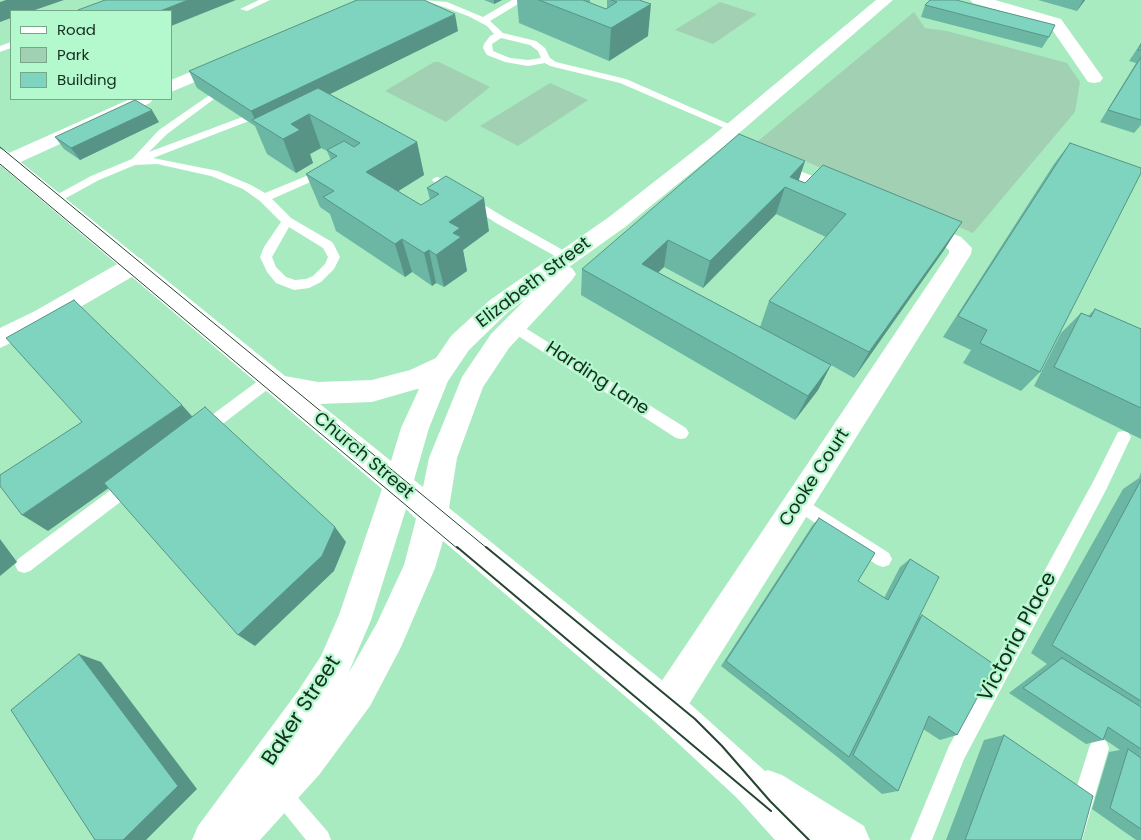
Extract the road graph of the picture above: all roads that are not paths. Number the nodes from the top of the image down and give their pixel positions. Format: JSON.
{"nodes":[{"id":1,"x":266,"y":0,"type":"edge"},
{"id":2,"x":885,"y":0,"type":"edge"},
{"id":3,"x":978,"y":0,"type":"edge"},
{"id":4,"x":514,"y":2,"type":"dead end"},
{"id":5,"x":405,"y":6,"type":"edge"},
{"id":6,"x":244,"y":9,"type":"dead end"},
{"id":7,"x":464,"y":11,"type":"junction"},
{"id":8,"x":448,"y":19,"type":"edge"},
{"id":9,"x":483,"y":20,"type":"junction"},
{"id":10,"x":500,"y":35,"type":"junction"},
{"id":11,"x":244,"y":54,"type":"edge"},
{"id":12,"x":546,"y":60,"type":"junction"},
{"id":13,"x":1094,"y":78,"type":"dead end"},
{"id":14,"x":172,"y":87,"type":"edge"},
{"id":15,"x":211,"y":97,"type":"edge"},
{"id":16,"x":142,"y":100,"type":"edge"},
{"id":17,"x":245,"y":119,"type":"edge"},
{"id":18,"x":733,"y":128,"type":"junction"},
{"id":19,"x":716,"y":143,"type":"junction"},
{"id":20,"x":133,"y":162,"type":"junction"},
{"id":21,"x":6,"y":167,"type":"edge"},
{"id":22,"x":320,"y":174,"type":"edge"},
{"id":23,"x":438,"y":180,"type":"edge"},
{"id":24,"x":264,"y":198,"type":"junction"},
{"id":25,"x":53,"y":200,"type":"junction"},
{"id":26,"x":856,"y":201,"type":"edge"},
{"id":27,"x":900,"y":220,"type":"edge"},
{"id":28,"x":287,"y":221,"type":"junction"},
{"id":29,"x":617,"y":222,"type":"junction"},
{"id":30,"x":566,"y":257,"type":"junction"},
{"id":31,"x":126,"y":259,"type":"junction"},
{"id":32,"x":514,"y":326,"type":"junction"},
{"id":33,"x":0,"y":330,"type":"edge"},
{"id":34,"x":0,"y":339,"type":"edge"},
{"id":35,"x":443,"y":366,"type":"junction"},
{"id":36,"x":271,"y":379,"type":"junction"},
{"id":37,"x":681,"y":433,"type":"dead end"},
{"id":38,"x":192,"y":438,"type":"edge"},
{"id":39,"x":1123,"y":438,"type":"dead end"},
{"id":40,"x":145,"y":474,"type":"edge"},
{"id":41,"x":398,"y":485,"type":"junction"},
{"id":42,"x":798,"y":503,"type":"junction"},
{"id":43,"x":433,"y":513,"type":"junction"},
{"id":44,"x":883,"y":559,"type":"dead end"},
{"id":45,"x":24,"y":565,"type":"dead end"},
{"id":46,"x":666,"y":707,"type":"junction"},
{"id":47,"x":1099,"y":748,"type":"edge"},
{"id":48,"x":724,"y":758,"type":"junction"},
{"id":49,"x":280,"y":792,"type":"junction"},
{"id":50,"x":212,"y":840,"type":"edge"},
{"id":51,"x":233,"y":840,"type":"edge"},
{"id":52,"x":320,"y":840,"type":"edge"},
{"id":53,"x":801,"y":840,"type":"edge"},
{"id":54,"x":850,"y":840,"type":"edge"},
{"id":55,"x":921,"y":840,"type":"edge"},
{"id":56,"x":1071,"y":840,"type":"edge"}],
"edges":[{"from":1,"to":6,"type":"lane"},
{"from":2,"to":18,"type":"street","name":"Elizabeth Street"},
{"from":3,"to":13,"type":"street"},
{"from":4,"to":9,"type":"lane"},
{"from":5,"to":7,"type":"lane"},
{"from":7,"to":8,"type":"lane"},
{"from":7,"to":9,"type":"lane"},
{"from":9,"to":10,"type":"lane"},
{"from":10,"to":12,"type":"lane"},
{"from":10,"to":12,"type":"lane"},
{"from":11,"to":14,"type":"street"},
{"from":12,"to":18,"type":"lane"},
{"from":15,"to":20,"type":"lane"},
{"from":16,"to":21,"type":"street"},
{"from":17,"to":20,"type":"lane"},
{"from":18,"to":19,"type":"street","name":"Elizabeth Street"},
{"from":19,"to":26,"type":"street"},
{"from":19,"to":29,"type":"street","name":"Elizabeth Street"},
{"from":20,"to":24,"type":"lane"},
{"from":20,"to":25,"type":"lane"},
{"from":21,"to":25,"type":"street","name":"Church Street"},
{"from":22,"to":24,"type":"lane"},
{"from":23,"to":30,"type":"lane"},
{"from":24,"to":28,"type":"lane"},
{"from":25,"to":31,"type":"street","name":"Church Street"},
{"from":27,"to":42,"type":"street","name":"Cooke Court"},
{"from":28,"to":28,"type":"lane"},
{"from":29,"to":30,"type":"street","name":"Elizabeth Street"},
{"from":29,"to":32,"type":"street","name":"Elizabeth Street"},
{"from":30,"to":35,"type":"street","name":"Elizabeth Street"},
{"from":31,"to":33,"type":"street"},
{"from":31,"to":34,"type":"street"},
{"from":31,"to":36,"type":"street","name":"Church Street"},
{"from":32,"to":37,"type":"lane","name":"Harding Lane"},
{"from":32,"to":43,"type":"street","name":"Elizabeth Street"},
{"from":35,"to":36,"type":"street"},
{"from":35,"to":41,"type":"street","name":"Elizabeth Street"},
{"from":36,"to":38,"type":"lane"},
{"from":36,"to":41,"type":"street","name":"Church Street"},
{"from":39,"to":55,"type":"lane","name":"Victoria Place"},
{"from":40,"to":45,"type":"lane"},
{"from":41,"to":43,"type":"street","name":"Church Street"},
{"from":41,"to":50,"type":"street","name":"Baker Street"},
{"from":42,"to":44,"type":"lane"},
{"from":42,"to":46,"type":"street","name":"Cooke Court"},
{"from":43,"to":46,"type":"street","name":"Church Street"},
{"from":43,"to":49,"type":"street","name":"Baker Street"},
{"from":46,"to":48,"type":"street","name":"Church Street"},
{"from":47,"to":56,"type":"lane"},
{"from":48,"to":53,"type":"street","name":"Church Street"},
{"from":48,"to":54,"type":"street","name":"Church Street"},
{"from":49,"to":51,"type":"street","name":"Baker Street"},
{"from":49,"to":52,"type":"lane"}]}
